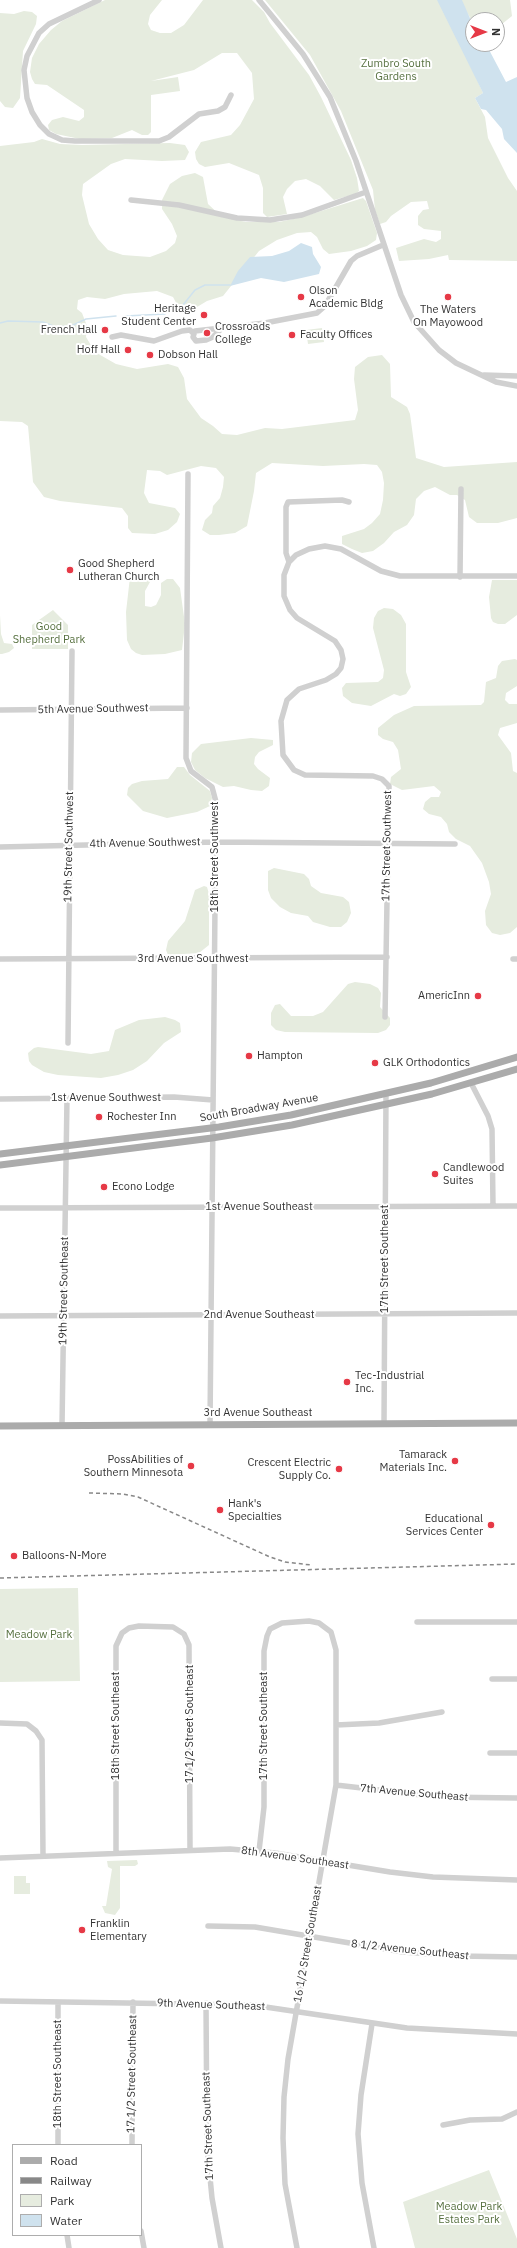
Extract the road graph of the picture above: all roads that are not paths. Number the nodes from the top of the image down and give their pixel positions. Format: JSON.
{"nodes":[{"id":1,"x":99,"y":0,"type":"edge"},
{"id":2,"x":259,"y":0,"type":"edge"},
{"id":3,"x":231,"y":95,"type":"dead end"},
{"id":4,"x":366,"y":192,"type":"junction"},
{"id":5,"x":132,"y":200,"type":"dead end"},
{"id":6,"x":383,"y":245,"type":"junction"},
{"id":7,"x":222,"y":328,"type":"junction"},
{"id":8,"x":193,"y":333,"type":"junction"},
{"id":9,"x":112,"y":337,"type":"dead end"},
{"id":10,"x":484,"y":376,"type":"junction"},
{"id":11,"x":517,"y":376,"type":"edge"},
{"id":12,"x":517,"y":386,"type":"edge"},
{"id":13,"x":188,"y":474,"type":"dead end"},
{"id":14,"x":461,"y":489,"type":"dead end"},
{"id":15,"x":349,"y":502,"type":"dead end"},
{"id":16,"x":289,"y":562,"type":"junction"},
{"id":17,"x":517,"y":576,"type":"edge"},
{"id":18,"x":460,"y":577,"type":"junction"},
{"id":19,"x":72,"y":651,"type":"dead end"},
{"id":20,"x":186,"y":708,"type":"junction"},
{"id":21,"x":71,"y":709,"type":"junction"},
{"id":22,"x":0,"y":710,"type":"edge"},
{"id":23,"x":216,"y":842,"type":"junction"},
{"id":24,"x":387,"y":843,"type":"junction"},
{"id":25,"x":69,"y":845,"type":"junction"},
{"id":26,"x":454,"y":845,"type":"dead end"},
{"id":27,"x":0,"y":847,"type":"edge"},
{"id":28,"x":387,"y":957,"type":"junction"},
{"id":29,"x":215,"y":958,"type":"junction"},
{"id":30,"x":0,"y":959,"type":"edge"},
{"id":31,"x":67,"y":959,"type":"junction"},
{"id":32,"x":385,"y":1018,"type":"dead end"},
{"id":33,"x":68,"y":1043,"type":"dead end"},
{"id":34,"x":517,"y":1057,"type":"edge"},
{"id":35,"x":517,"y":1069,"type":"edge"},
{"id":36,"x":471,"y":1083,"type":"junction"},
{"id":37,"x":386,"y":1095,"type":"junction"},
{"id":38,"x":67,"y":1098,"type":"junction"},
{"id":39,"x":0,"y":1099,"type":"edge"},
{"id":40,"x":212,"y":1100,"type":"junction"},
{"id":41,"x":386,"y":1105,"type":"junction"},
{"id":42,"x":212,"y":1133,"type":"junction"},
{"id":43,"x":66,"y":1146,"type":"junction"},
{"id":44,"x":0,"y":1154,"type":"edge"},
{"id":45,"x":66,"y":1156,"type":"junction"},
{"id":46,"x":0,"y":1164,"type":"edge"},
{"id":47,"x":384,"y":1206,"type":"junction"},
{"id":48,"x":493,"y":1206,"type":"junction"},
{"id":49,"x":517,"y":1206,"type":"edge"},
{"id":50,"x":65,"y":1207,"type":"junction"},
{"id":51,"x":0,"y":1208,"type":"edge"},
{"id":52,"x":212,"y":1208,"type":"junction"},
{"id":53,"x":517,"y":1313,"type":"edge"},
{"id":54,"x":385,"y":1314,"type":"junction"},
{"id":55,"x":63,"y":1315,"type":"junction"},
{"id":56,"x":211,"y":1315,"type":"junction"},
{"id":57,"x":0,"y":1316,"type":"edge"},
{"id":58,"x":517,"y":1423,"type":"edge"},
{"id":59,"x":210,"y":1424,"type":"junction"},
{"id":60,"x":384,"y":1424,"type":"junction"},
{"id":61,"x":0,"y":1426,"type":"edge"},
{"id":62,"x":62,"y":1426,"type":"junction"},
{"id":63,"x":295,"y":1622,"type":"joint"},
{"id":64,"x":417,"y":1622,"type":"dead end"},
{"id":65,"x":517,"y":1622,"type":"edge"},
{"id":66,"x":152,"y":1626,"type":"joint"},
{"id":67,"x":492,"y":1679,"type":"dead end"},
{"id":68,"x":517,"y":1679,"type":"edge"},
{"id":69,"x":442,"y":1712,"type":"dead end"},
{"id":70,"x":0,"y":1723,"type":"edge"},
{"id":71,"x":336,"y":1725,"type":"junction"},
{"id":72,"x":490,"y":1753,"type":"dead end"},
{"id":73,"x":517,"y":1753,"type":"edge"},
{"id":74,"x":336,"y":1785,"type":"junction"},
{"id":75,"x":517,"y":1798,"type":"edge"},
{"id":76,"x":190,"y":1849,"type":"junction"},
{"id":77,"x":259,"y":1851,"type":"junction"},
{"id":78,"x":116,"y":1853,"type":"junction"},
{"id":79,"x":43,"y":1856,"type":"junction"},
{"id":80,"x":0,"y":1858,"type":"edge"},
{"id":81,"x":323,"y":1861,"type":"junction"},
{"id":82,"x":517,"y":1880,"type":"edge"},
{"id":83,"x":208,"y":1926,"type":"dead end"},
{"id":84,"x":309,"y":1936,"type":"junction"},
{"id":85,"x":517,"y":1957,"type":"edge"},
{"id":86,"x":0,"y":2002,"type":"edge"},
{"id":87,"x":58,"y":2002,"type":"junction"},
{"id":88,"x":133,"y":2002,"type":"junction"},
{"id":89,"x":206,"y":2003,"type":"junction"},
{"id":90,"x":296,"y":2012,"type":"junction"},
{"id":91,"x":372,"y":2024,"type":"junction"},
{"id":92,"x":517,"y":2034,"type":"edge"},
{"id":93,"x":517,"y":2112,"type":"edge"},
{"id":94,"x":443,"y":2125,"type":"dead end"},
{"id":95,"x":58,"y":2144,"type":"edge"},
{"id":96,"x":132,"y":2144,"type":"edge"},
{"id":97,"x":67,"y":2236,"type":"edge"},
{"id":98,"x":142,"y":2236,"type":"edge"},
{"id":99,"x":69,"y":2248,"type":"edge"},
{"id":100,"x":144,"y":2248,"type":"edge"},
{"id":101,"x":221,"y":2248,"type":"edge"},
{"id":102,"x":297,"y":2248,"type":"edge"},
{"id":103,"x":374,"y":2248,"type":"edge"}],
"edges":[{"from":1,"to":3,"type":"street"},
{"from":2,"to":4,"type":"street"},
{"from":4,"to":5,"type":"street"},
{"from":4,"to":6,"type":"street"},
{"from":6,"to":7,"type":"street"},
{"from":6,"to":10,"type":"street"},
{"from":7,"to":8,"type":"street"},
{"from":7,"to":8,"type":"street"},
{"from":8,"to":9,"type":"street"},
{"from":10,"to":11,"type":"street"},
{"from":10,"to":12,"type":"street"},
{"from":13,"to":20,"type":"street","name":"18th Street Southwest"},
{"from":14,"to":18,"type":"street"},
{"from":15,"to":16,"type":"street"},
{"from":16,"to":18,"type":"street"},
{"from":16,"to":24,"type":"street","name":"17th Street Southwest"},
{"from":17,"to":18,"type":"street"},
{"from":19,"to":21,"type":"street","name":"19th Street Southwest"},
{"from":20,"to":21,"type":"street","name":"5th Avenue Southwest"},
{"from":20,"to":23,"type":"street","name":"18th Street Southwest"},
{"from":21,"to":22,"type":"street","name":"5th Avenue Southwest"},
{"from":21,"to":25,"type":"street","name":"19th Street Southwest"},
{"from":23,"to":24,"type":"street","name":"4th Avenue Southwest"},
{"from":23,"to":25,"type":"street","name":"4th Avenue Southwest"},
{"from":23,"to":29,"type":"street","name":"18th Street Southwest"},
{"from":24,"to":26,"type":"street","name":"4th Avenue Southwest"},
{"from":24,"to":28,"type":"street","name":"17th Street Southwest"},
{"from":25,"to":27,"type":"street","name":"4th Avenue Southwest"},
{"from":25,"to":31,"type":"street","name":"19th Street Southwest"},
{"from":28,"to":29,"type":"street","name":"3rd Avenue Southwest"},
{"from":28,"to":32,"type":"street","name":"17th Street Southwest"},
{"from":29,"to":31,"type":"street","name":"3rd Avenue Southwest"},
{"from":29,"to":40,"type":"street","name":"18th Street Southwest"},
{"from":30,"to":31,"type":"street","name":"3rd Avenue Southwest"},
{"from":31,"to":33,"type":"street","name":"19th Street Southwest"},
{"from":34,"to":37,"type":"main road","name":"South Broadway Avenue"},
{"from":35,"to":36,"type":"main road","name":"South Broadway Avenue"},
{"from":36,"to":41,"type":"main road","name":"South Broadway Avenue"},
{"from":36,"to":48,"type":"street"},
{"from":37,"to":41,"type":"street","name":"17th Street Southeast"},
{"from":37,"to":42,"type":"main road","name":"South Broadway Avenue"},
{"from":38,"to":39,"type":"street","name":"1st Avenue Southwest"},
{"from":38,"to":40,"type":"street","name":"1st Avenue Southwest"},
{"from":38,"to":43,"type":"street"},
{"from":40,"to":42,"type":"street","name":"18th Street Southwest"},
{"from":41,"to":42,"type":"main road","name":"South Broadway Avenue"},
{"from":41,"to":47,"type":"street","name":"17th Street Southeast"},
{"from":42,"to":43,"type":"main road","name":"South Broadway Avenue"},
{"from":42,"to":45,"type":"main road","name":"South Broadway Avenue"},
{"from":42,"to":52,"type":"street"},
{"from":43,"to":44,"type":"main road","name":"South Broadway Avenue"},
{"from":43,"to":45,"type":"street","name":"19th Street Southeast"},
{"from":45,"to":46,"type":"main road","name":"South Broadway Avenue"},
{"from":45,"to":50,"type":"street","name":"19th Street Southeast"},
{"from":47,"to":48,"type":"street","name":"1st Avenue Southeast"},
{"from":47,"to":52,"type":"street","name":"1st Avenue Southeast"},
{"from":47,"to":54,"type":"street","name":"17th Street Southeast"},
{"from":48,"to":49,"type":"street","name":"1st Avenue Southeast"},
{"from":50,"to":51,"type":"street","name":"1st Avenue Southeast"},
{"from":50,"to":52,"type":"street","name":"1st Avenue Southeast"},
{"from":50,"to":55,"type":"street","name":"19th Street Southeast"},
{"from":52,"to":56,"type":"street"},
{"from":53,"to":54,"type":"street","name":"2nd Avenue Southeast"},
{"from":54,"to":56,"type":"street","name":"2nd Avenue Southeast"},
{"from":54,"to":60,"type":"street","name":"17th Street Southeast"},
{"from":55,"to":56,"type":"street","name":"2nd Avenue Southeast"},
{"from":55,"to":57,"type":"street","name":"2nd Avenue Southeast"},
{"from":55,"to":62,"type":"street","name":"19th Street Southeast"},
{"from":56,"to":59,"type":"street"},
{"from":58,"to":60,"type":"main road","name":"3rd Avenue Southeast"},
{"from":59,"to":60,"type":"main road","name":"3rd Avenue Southeast"},
{"from":59,"to":62,"type":"main road","name":"3rd Avenue Southeast"},
{"from":61,"to":62,"type":"main road","name":"3rd Avenue Southeast"},
{"from":63,"to":71,"type":"street","name":"16 1/2 Street Southeast"},
{"from":63,"to":77,"type":"street","name":"17th Street Southeast"},
{"from":64,"to":65,"type":"street"},
{"from":66,"to":76,"type":"street","name":"17 1/2 Street Southeast"},
{"from":66,"to":78,"type":"street","name":"18th Street Southeast"},
{"from":67,"to":68,"type":"street"},
{"from":69,"to":71,"type":"street"},
{"from":70,"to":79,"type":"street"},
{"from":71,"to":74,"type":"street","name":"16 1/2 Street Southeast"},
{"from":72,"to":73,"type":"street"},
{"from":74,"to":75,"type":"street","name":"7th Avenue Southeast"},
{"from":74,"to":81,"type":"street","name":"16 1/2 Street Southeast"},
{"from":76,"to":77,"type":"street","name":"8th Avenue Southeast"},
{"from":76,"to":78,"type":"street","name":"8th Avenue Southeast"},
{"from":77,"to":81,"type":"street","name":"8th Avenue Southeast"},
{"from":78,"to":79,"type":"street","name":"8th Avenue Southeast"},
{"from":79,"to":80,"type":"street","name":"8th Avenue Southeast"},
{"from":81,"to":82,"type":"street","name":"8th Avenue Southeast"},
{"from":81,"to":84,"type":"street","name":"16 1/2 Street Southeast"},
{"from":83,"to":84,"type":"street","name":"8 1/2 Avenue Southeast"},
{"from":84,"to":85,"type":"street","name":"8 1/2 Avenue Southeast"},
{"from":84,"to":90,"type":"street","name":"16 1/2 Street Southeast"},
{"from":86,"to":87,"type":"street","name":"9th Avenue Southeast"},
{"from":87,"to":88,"type":"street","name":"9th Avenue Southeast"},
{"from":87,"to":95,"type":"street","name":"18th Street Southeast"},
{"from":88,"to":89,"type":"street","name":"9th Avenue Southeast"},
{"from":88,"to":96,"type":"street","name":"17 1/2 Street Southeast"},
{"from":89,"to":90,"type":"street","name":"9th Avenue Southeast"},
{"from":89,"to":101,"type":"street","name":"17th Street Southeast"},
{"from":90,"to":91,"type":"street","name":"9th Avenue Southeast"},
{"from":90,"to":102,"type":"street","name":"16 1/2 Street Southeast"},
{"from":91,"to":92,"type":"street","name":"9th Avenue Southeast"},
{"from":91,"to":103,"type":"street"},
{"from":93,"to":94,"type":"street"},
{"from":97,"to":99,"type":"street"},
{"from":98,"to":100,"type":"street"}]}
